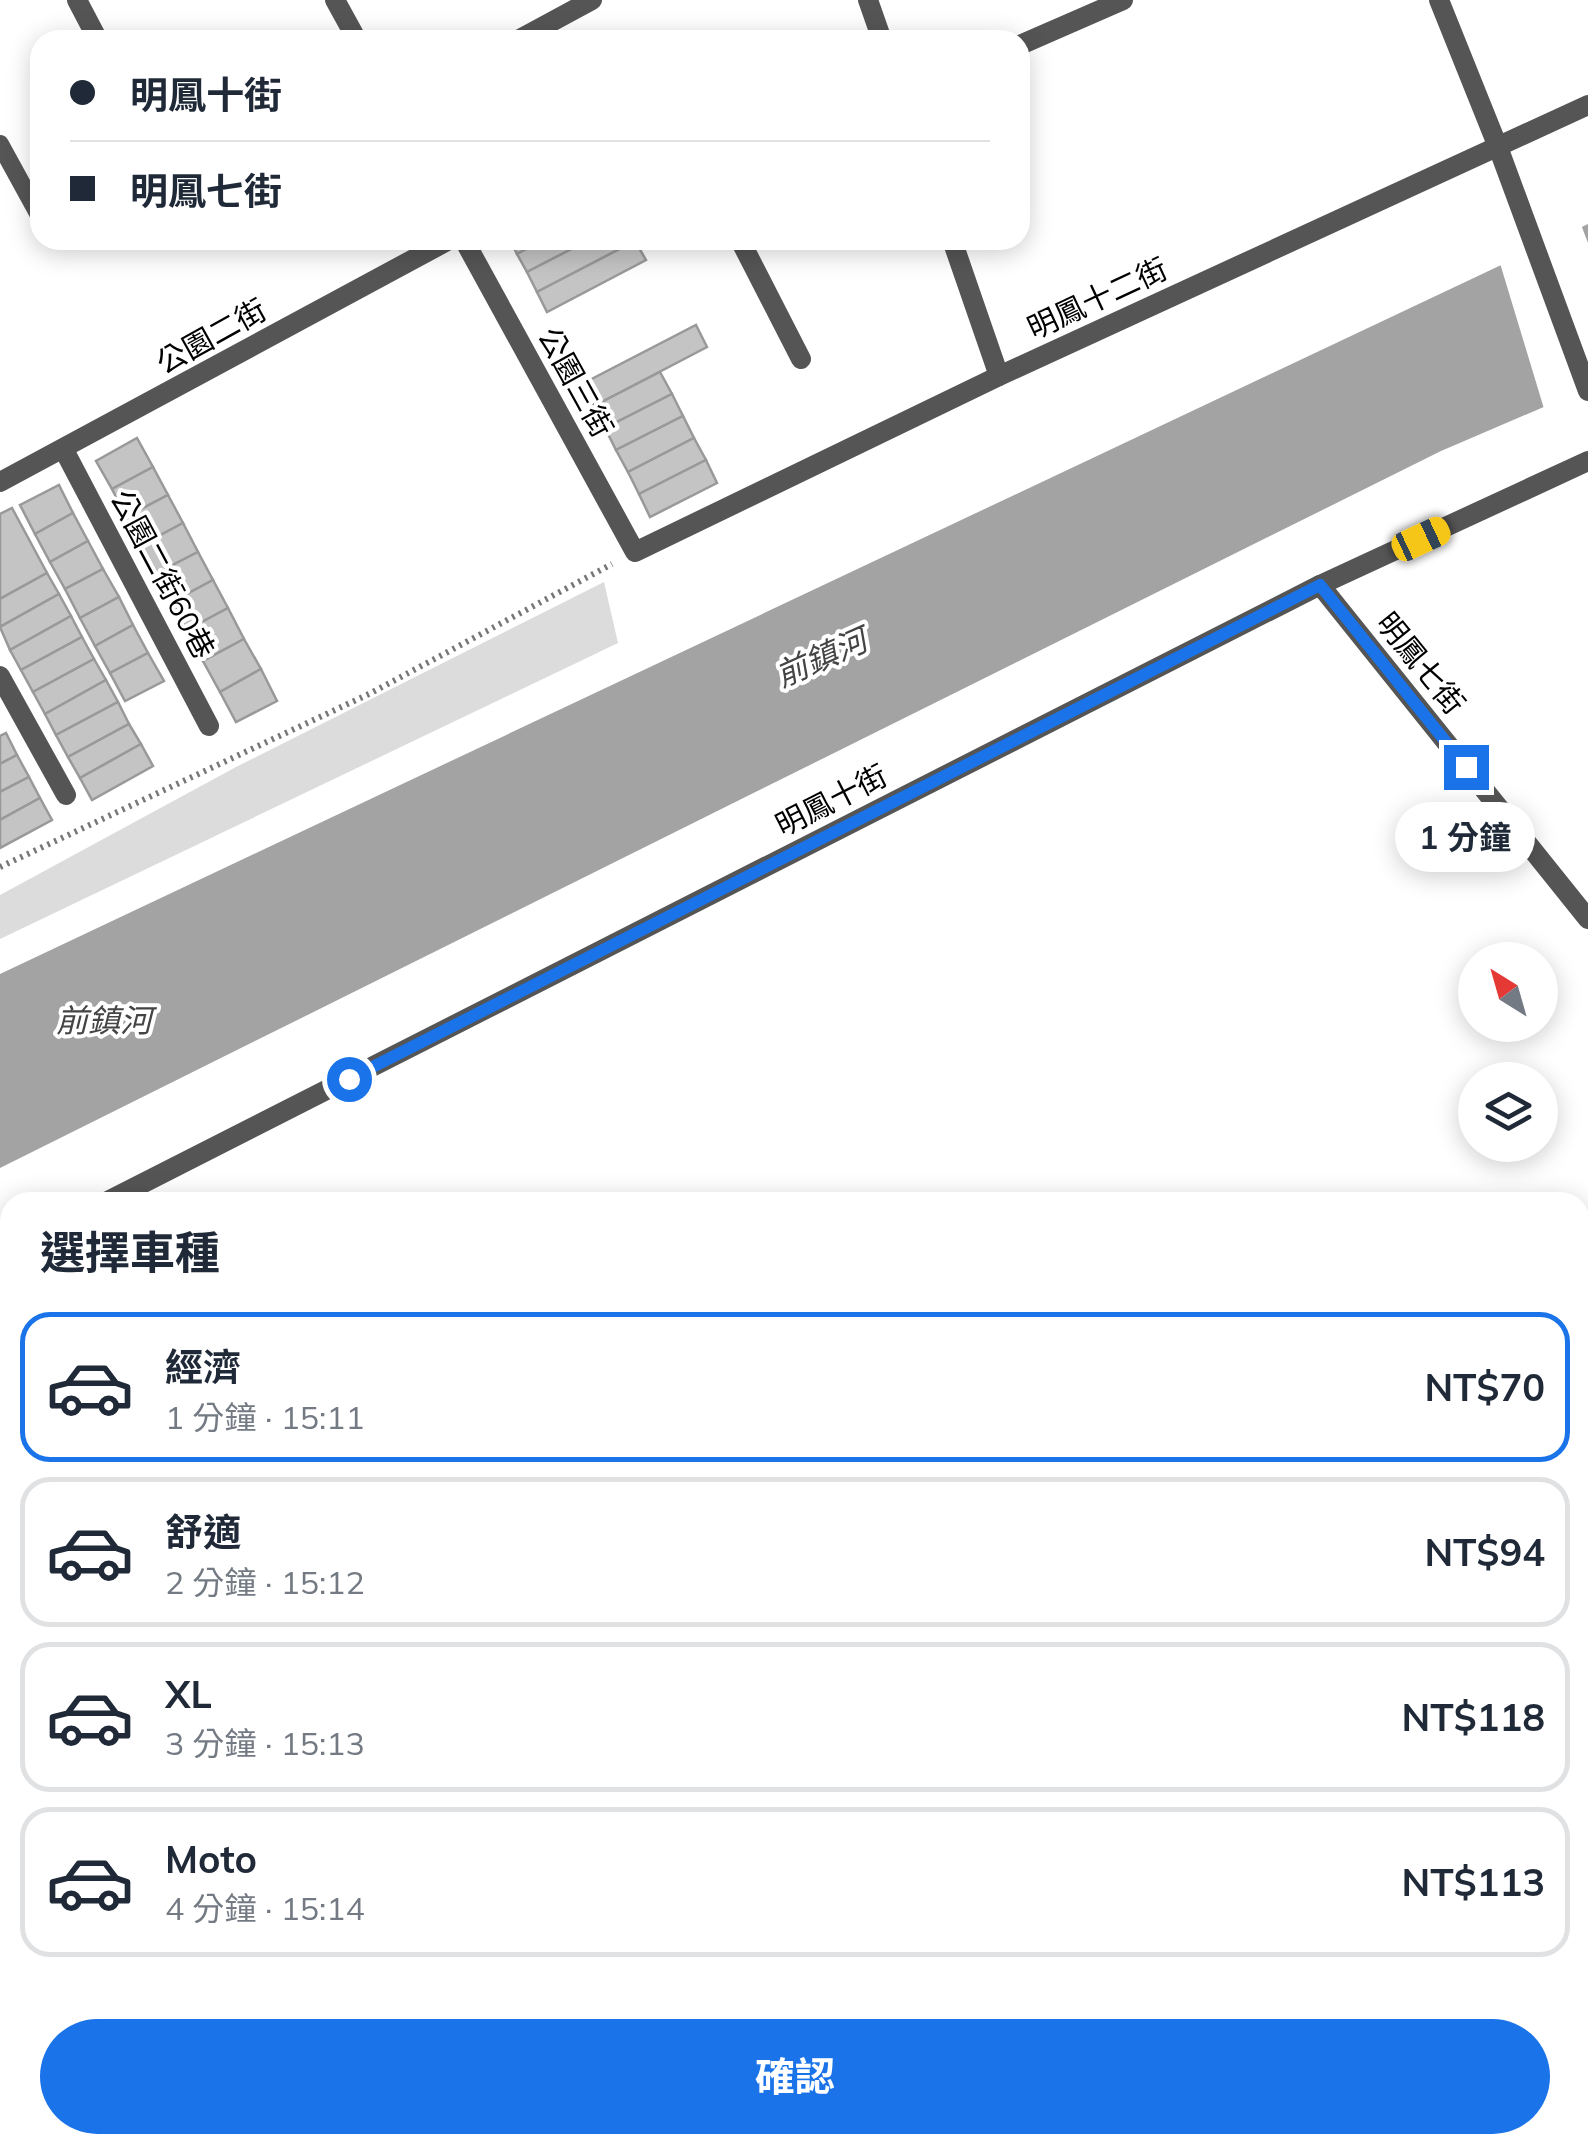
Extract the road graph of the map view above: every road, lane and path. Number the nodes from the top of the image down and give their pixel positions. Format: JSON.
{"nodes":[{"id":1,"x":77,"y":0,"type":"edge"},
{"id":2,"x":335,"y":0,"type":"edge"},
{"id":3,"x":592,"y":0,"type":"edge"},
{"id":4,"x":868,"y":0,"type":"edge"},
{"id":5,"x":1123,"y":0,"type":"edge"},
{"id":6,"x":1439,"y":0,"type":"edge"},
{"id":7,"x":93,"y":30,"type":"edge"},
{"id":8,"x":350,"y":30,"type":"edge"},
{"id":9,"x":536,"y":30,"type":"edge"},
{"id":10,"x":878,"y":30,"type":"edge"},
{"id":11,"x":1030,"y":41,"type":"edge"},
{"id":12,"x":1588,"y":105,"type":"edge"},
{"id":13,"x":0,"y":144,"type":"edge"},
{"id":14,"x":1498,"y":146,"type":"junction"},
{"id":15,"x":30,"y":200,"type":"edge"},
{"id":16,"x":431,"y":250,"type":"edge"},
{"id":17,"x":469,"y":250,"type":"edge"},
{"id":18,"x":745,"y":250,"type":"edge"},
{"id":19,"x":955,"y":250,"type":"edge"},
{"id":20,"x":801,"y":358,"type":"dead end"},
{"id":21,"x":999,"y":376,"type":"junction"},
{"id":22,"x":1588,"y":391,"type":"edge"},
{"id":23,"x":64,"y":450,"type":"junction"},
{"id":24,"x":1588,"y":461,"type":"edge"},
{"id":25,"x":0,"y":482,"type":"edge"},
{"id":26,"x":635,"y":552,"type":"junction"},
{"id":27,"x":1320,"y":585,"type":"junction"},
{"id":28,"x":0,"y":676,"type":"edge"},
{"id":29,"x":209,"y":726,"type":"dead end"},
{"id":30,"x":66,"y":795,"type":"dead end"},
{"id":31,"x":0,"y":866,"type":"edge"},
{"id":32,"x":1588,"y":919,"type":"edge"},
{"id":33,"x":126,"y":1192,"type":"edge"}],
"edges":[{"from":1,"to":7,"type":"street"},
{"from":2,"to":8,"type":"street"},
{"from":3,"to":9,"type":"street"},
{"from":4,"to":10,"type":"street"},
{"from":5,"to":11,"type":"street"},
{"from":6,"to":14,"type":"street"},
{"from":12,"to":14,"type":"street","name":"明鳳十二街"},
{"from":13,"to":15,"type":"lane"},
{"from":14,"to":21,"type":"street","name":"明鳳十二街"},
{"from":14,"to":22,"type":"street"},
{"from":16,"to":23,"type":"street","name":"公園二街"},
{"from":17,"to":26,"type":"street","name":"公園三街"},
{"from":18,"to":20,"type":"street"},
{"from":19,"to":21,"type":"street"},
{"from":21,"to":26,"type":"street","name":"明鳳十二街"},
{"from":23,"to":25,"type":"street","name":"公園二街"},
{"from":23,"to":29,"type":"street","name":"公園二街60巷"},
{"from":24,"to":27,"type":"street","name":"明鳳十街"},
{"from":26,"to":31,"type":"path"},
{"from":27,"to":32,"type":"street","name":"明鳳七街"},
{"from":27,"to":33,"type":"street","name":"明鳳十街"},
{"from":28,"to":30,"type":"street"}]}
